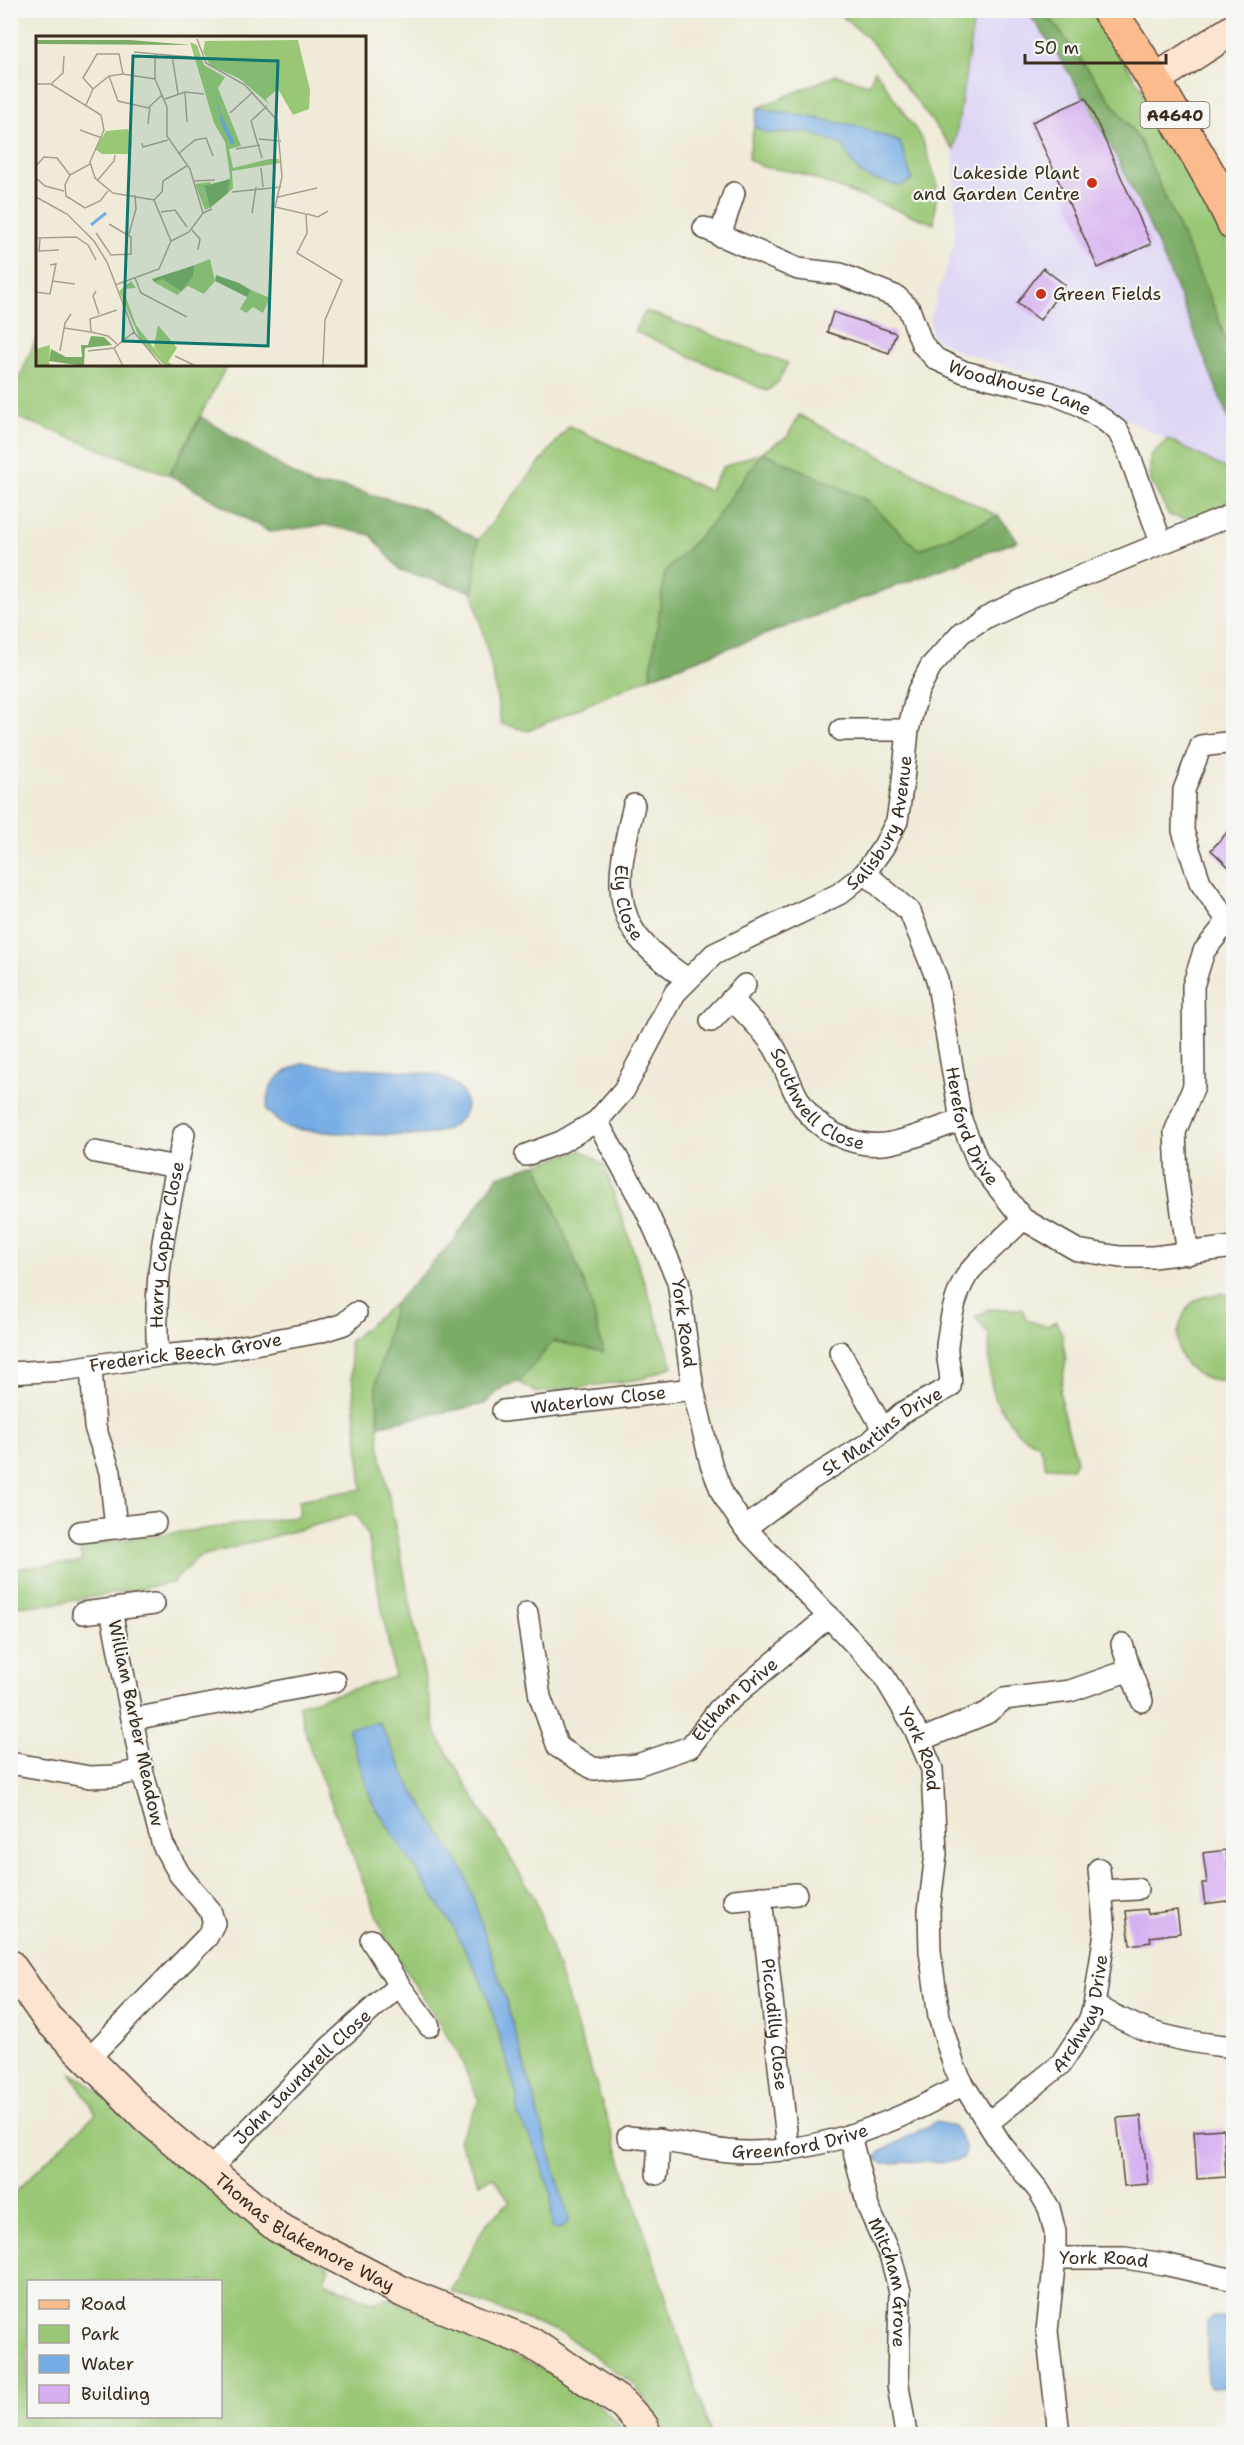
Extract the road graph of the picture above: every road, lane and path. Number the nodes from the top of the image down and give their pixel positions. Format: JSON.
{"nodes":[{"id":1,"x":1108,"y":10,"type":"edge"},
{"id":2,"x":1233,"y":29,"type":"edge"},
{"id":3,"x":1154,"y":80,"type":"junction"},
{"id":4,"x":734,"y":193,"type":"dead end"},
{"id":5,"x":1233,"y":224,"type":"edge"},
{"id":6,"x":1233,"y":514,"type":"edge"},
{"id":7,"x":1161,"y":542,"type":"junction"},
{"id":8,"x":841,"y":730,"type":"dead end"},
{"id":9,"x":908,"y":730,"type":"junction"},
{"id":10,"x":1233,"y":742,"type":"edge"},
{"id":11,"x":634,"y":805,"type":"dead end"},
{"id":12,"x":865,"y":873,"type":"junction"},
{"id":13,"x":1230,"y":921,"type":"edge"},
{"id":14,"x":687,"y":979,"type":"junction"},
{"id":15,"x":711,"y":1021,"type":"dead end"},
{"id":16,"x":962,"y":1120,"type":"junction"},
{"id":17,"x":597,"y":1121,"type":"junction"},
{"id":18,"x":184,"y":1134,"type":"dead end"},
{"id":19,"x":95,"y":1152,"type":"dead end"},
{"id":20,"x":526,"y":1155,"type":"dead end"},
{"id":21,"x":177,"y":1167,"type":"junction"},
{"id":22,"x":1023,"y":1219,"type":"junction"},
{"id":23,"x":1233,"y":1247,"type":"edge"},
{"id":24,"x":1188,"y":1254,"type":"junction"},
{"id":25,"x":356,"y":1313,"type":"dead end"},
{"id":26,"x":840,"y":1352,"type":"dead end"},
{"id":27,"x":158,"y":1356,"type":"junction"},
{"id":28,"x":91,"y":1366,"type":"junction"},
{"id":29,"x":10,"y":1373,"type":"edge"},
{"id":30,"x":693,"y":1389,"type":"junction"},
{"id":31,"x":503,"y":1411,"type":"dead end"},
{"id":32,"x":882,"y":1429,"type":"junction"},
{"id":33,"x":155,"y":1523,"type":"dead end"},
{"id":34,"x":116,"y":1528,"type":"junction"},
{"id":35,"x":745,"y":1528,"type":"junction"},
{"id":36,"x":80,"y":1532,"type":"dead end"},
{"id":37,"x":154,"y":1604,"type":"dead end"},
{"id":38,"x":111,"y":1610,"type":"junction"},
{"id":39,"x":83,"y":1613,"type":"dead end"},
{"id":40,"x":527,"y":1613,"type":"dead end"},
{"id":41,"x":829,"y":1616,"type":"junction"},
{"id":42,"x":1122,"y":1644,"type":"dead end"},
{"id":43,"x":1130,"y":1670,"type":"junction"},
{"id":44,"x":335,"y":1681,"type":"dead end"},
{"id":45,"x":1142,"y":1701,"type":"dead end"},
{"id":46,"x":133,"y":1719,"type":"junction"},
{"id":47,"x":920,"y":1740,"type":"junction"},
{"id":48,"x":10,"y":1763,"type":"edge"},
{"id":49,"x":142,"y":1770,"type":"junction"},
{"id":50,"x":1099,"y":1869,"type":"dead end"},
{"id":51,"x":1137,"y":1888,"type":"dead end"},
{"id":52,"x":1101,"y":1891,"type":"junction"},
{"id":53,"x":796,"y":1894,"type":"dead end"},
{"id":54,"x":761,"y":1897,"type":"junction"},
{"id":55,"x":734,"y":1900,"type":"dead end"},
{"id":56,"x":371,"y":1940,"type":"dead end"},
{"id":57,"x":10,"y":1965,"type":"edge"},
{"id":58,"x":399,"y":1985,"type":"junction"},
{"id":59,"x":1094,"y":2006,"type":"junction"},
{"id":60,"x":429,"y":2026,"type":"dead end"},
{"id":61,"x":1233,"y":2047,"type":"edge"},
{"id":62,"x":88,"y":2059,"type":"junction"},
{"id":63,"x":963,"y":2084,"type":"junction"},
{"id":64,"x":989,"y":2122,"type":"junction"},
{"id":65,"x":850,"y":2135,"type":"junction"},
{"id":66,"x":628,"y":2137,"type":"dead end"},
{"id":67,"x":659,"y":2139,"type":"junction"},
{"id":68,"x":788,"y":2150,"type":"junction"},
{"id":69,"x":209,"y":2170,"type":"junction"},
{"id":70,"x":657,"y":2175,"type":"dead end"},
{"id":71,"x":1055,"y":2259,"type":"junction"},
{"id":72,"x":1233,"y":2280,"type":"edge"},
{"id":73,"x":646,"y":2434,"type":"edge"},
{"id":74,"x":906,"y":2434,"type":"edge"},
{"id":75,"x":1059,"y":2434,"type":"edge"}],
"edges":[{"from":1,"to":3,"type":"main road","number":"A4640"},
{"from":2,"to":3,"type":"street"},
{"from":3,"to":5,"type":"main road","number":"A4640"},
{"from":4,"to":7,"type":"street","name":"Woodhouse Lane"},
{"from":6,"to":7,"type":"street","name":"Salisbury Avenue"},
{"from":7,"to":9,"type":"street","name":"Salisbury Avenue"},
{"from":8,"to":9,"type":"street"},
{"from":9,"to":12,"type":"street","name":"Salisbury Avenue"},
{"from":10,"to":13,"type":"street"},
{"from":11,"to":14,"type":"street","name":"Ely Close"},
{"from":12,"to":14,"type":"street","name":"Salisbury Avenue"},
{"from":12,"to":16,"type":"street","name":"Hereford Drive"},
{"from":13,"to":24,"type":"street"},
{"from":14,"to":17,"type":"street","name":"Salisbury Avenue"},
{"from":15,"to":16,"type":"street","name":"Southwell Close"},
{"from":16,"to":22,"type":"street","name":"Hereford Drive"},
{"from":17,"to":20,"type":"street","name":"Salisbury Avenue"},
{"from":17,"to":30,"type":"street","name":"York Road"},
{"from":18,"to":21,"type":"street","name":"Harry Capper Close"},
{"from":19,"to":21,"type":"street"},
{"from":21,"to":27,"type":"street","name":"Harry Capper Close"},
{"from":22,"to":24,"type":"street","name":"Hereford Drive"},
{"from":22,"to":32,"type":"street","name":"St Martins Drive"},
{"from":23,"to":24,"type":"street","name":"Hereford Drive"},
{"from":25,"to":27,"type":"street","name":"Frederick Beech Grove"},
{"from":26,"to":32,"type":"street"},
{"from":27,"to":28,"type":"street","name":"Frederick Beech Grove"},
{"from":28,"to":29,"type":"street","name":"Frederick Beech Grove"},
{"from":28,"to":34,"type":"street"},
{"from":30,"to":31,"type":"street","name":"Waterlow Close"},
{"from":30,"to":35,"type":"street","name":"York Road"},
{"from":32,"to":35,"type":"street","name":"St Martins Drive"},
{"from":33,"to":34,"type":"street"},
{"from":34,"to":36,"type":"street"},
{"from":35,"to":41,"type":"street","name":"York Road"},
{"from":37,"to":38,"type":"street","name":"William Barber Meadow"},
{"from":38,"to":39,"type":"street","name":"William Barber Meadow"},
{"from":38,"to":46,"type":"street","name":"William Barber Meadow"},
{"from":40,"to":41,"type":"street","name":"Eltham Drive"},
{"from":41,"to":47,"type":"street","name":"York Road"},
{"from":42,"to":43,"type":"street"},
{"from":43,"to":45,"type":"street"},
{"from":43,"to":47,"type":"street"},
{"from":44,"to":46,"type":"street"},
{"from":46,"to":49,"type":"street","name":"William Barber Meadow"},
{"from":47,"to":63,"type":"street","name":"York Road"},
{"from":48,"to":49,"type":"street"},
{"from":49,"to":62,"type":"street","name":"William Barber Meadow"},
{"from":50,"to":52,"type":"street","name":"Archway Drive"},
{"from":51,"to":52,"type":"street"},
{"from":52,"to":59,"type":"street","name":"Archway Drive"},
{"from":53,"to":54,"type":"street"},
{"from":54,"to":55,"type":"street"},
{"from":54,"to":68,"type":"street","name":"Piccadilly Close"},
{"from":56,"to":58,"type":"street"},
{"from":57,"to":62,"type":"street","name":"Thomas Blakemore Way"},
{"from":58,"to":60,"type":"street"},
{"from":58,"to":69,"type":"street","name":"John Jaundrell Close"},
{"from":59,"to":61,"type":"street"},
{"from":59,"to":64,"type":"street","name":"Archway Drive"},
{"from":62,"to":69,"type":"street","name":"Thomas Blakemore Way"},
{"from":63,"to":64,"type":"street","name":"York Road"},
{"from":63,"to":65,"type":"street","name":"Greenford Drive"},
{"from":64,"to":71,"type":"street","name":"York Road"},
{"from":65,"to":68,"type":"street","name":"Greenford Drive"},
{"from":65,"to":74,"type":"street","name":"Mitcham Grove"},
{"from":66,"to":67,"type":"street","name":"Greenford Drive"},
{"from":67,"to":68,"type":"street","name":"Greenford Drive"},
{"from":67,"to":70,"type":"street"},
{"from":69,"to":73,"type":"street","name":"Thomas Blakemore Way"},
{"from":71,"to":72,"type":"street","name":"York Road"},
{"from":71,"to":75,"type":"street"}]}
